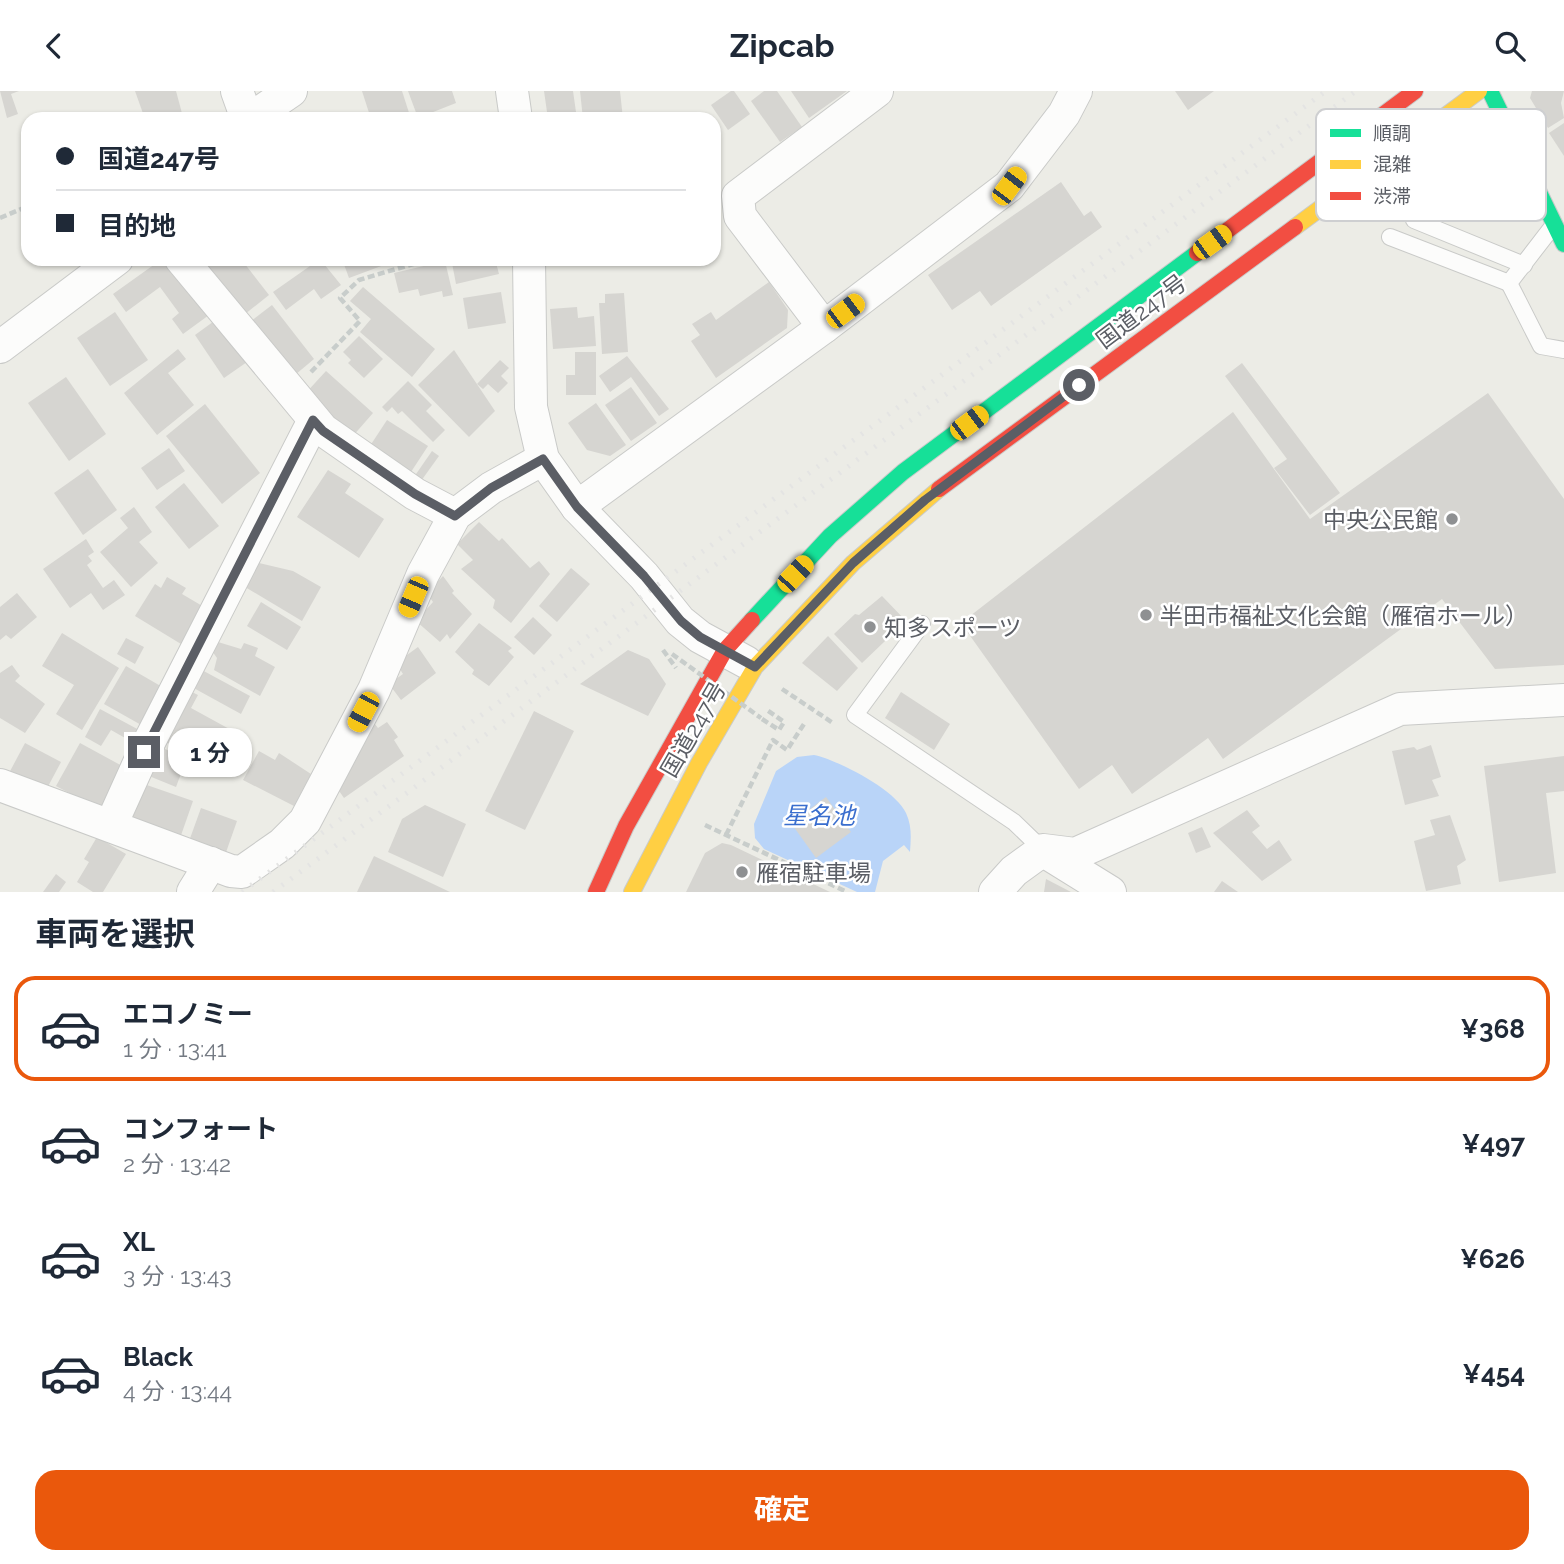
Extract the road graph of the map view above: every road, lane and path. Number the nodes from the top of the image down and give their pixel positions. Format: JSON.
{"nodes":[{"id":1,"x":237,"y":91,"type":"edge"},
{"id":2,"x":291,"y":91,"type":"edge"},
{"id":3,"x":512,"y":91,"type":"edge"},
{"id":4,"x":877,"y":91,"type":"edge"},
{"id":5,"x":1076,"y":91,"type":"edge"},
{"id":6,"x":1415,"y":91,"type":"edge"},
{"id":7,"x":1479,"y":91,"type":"edge"},
{"id":8,"x":1490,"y":91,"type":"edge"},
{"id":9,"x":1391,"y":109,"type":"edge"},
{"id":10,"x":1455,"y":109,"type":"edge"},
{"id":11,"x":1499,"y":109,"type":"edge"},
{"id":12,"x":246,"y":112,"type":"edge"},
{"id":13,"x":260,"y":112,"type":"edge"},
{"id":14,"x":515,"y":112,"type":"edge"},
{"id":15,"x":1316,"y":165,"type":"edge"},
{"id":16,"x":1546,"y":206,"type":"edge"},
{"id":17,"x":21,"y":209,"type":"edge"},
{"id":18,"x":1316,"y":211,"type":"edge"},
{"id":19,"x":0,"y":218,"type":"edge"},
{"id":20,"x":1416,"y":221,"type":"edge"},
{"id":21,"x":1555,"y":224,"type":"junction"},
{"id":22,"x":1390,"y":237,"type":"dead end"},
{"id":23,"x":1564,"y":244,"type":"edge"},
{"id":24,"x":1524,"y":265,"type":"junction"},
{"id":25,"x":108,"y":266,"type":"edge"},
{"id":26,"x":187,"y":266,"type":"edge"},
{"id":27,"x":406,"y":266,"type":"edge"},
{"id":28,"x":529,"y":266,"type":"edge"},
{"id":29,"x":1509,"y":283,"type":"junction"},
{"id":30,"x":824,"y":327,"type":"junction"},
{"id":31,"x":0,"y":347,"type":"edge"},
{"id":32,"x":1564,"y":350,"type":"edge"},
{"id":33,"x":292,"y":393,"type":"junction"},
{"id":34,"x":313,"y":420,"type":"junction"},
{"id":35,"x":543,"y":459,"type":"junction"},
{"id":36,"x":577,"y":507,"type":"junction"},
{"id":37,"x":455,"y":516,"type":"junction"},
{"id":38,"x":922,"y":624,"type":"dead end"},
{"id":39,"x":725,"y":650,"type":"junction"},
{"id":40,"x":672,"y":654,"type":"dead end"},
{"id":41,"x":755,"y":667,"type":"junction"},
{"id":42,"x":1564,"y":700,"type":"edge"},
{"id":43,"x":761,"y":705,"type":"dead end"},
{"id":44,"x":804,"y":724,"type":"dead end"},
{"id":45,"x":779,"y":730,"type":"junction"},
{"id":46,"x":773,"y":740,"type":"junction"},
{"id":47,"x":0,"y":785,"type":"edge"},
{"id":48,"x":702,"y":823,"type":"dead end"},
{"id":49,"x":111,"y":825,"type":"junction"},
{"id":50,"x":726,"y":835,"type":"junction"},
{"id":51,"x":1042,"y":850,"type":"junction"},
{"id":52,"x":211,"y":863,"type":"junction"},
{"id":53,"x":1010,"y":885,"type":"edge"},
{"id":54,"x":193,"y":892,"type":"edge"},
{"id":55,"x":596,"y":892,"type":"edge"},
{"id":56,"x":632,"y":892,"type":"edge"},
{"id":57,"x":847,"y":892,"type":"edge"},
{"id":58,"x":1110,"y":892,"type":"edge"}],
"edges":[{"from":1,"to":12,"type":"street"},
{"from":2,"to":13,"type":"street"},
{"from":3,"to":14,"type":"street"},
{"from":4,"to":30,"type":"street"},
{"from":5,"to":30,"type":"street"},
{"from":6,"to":9,"type":"main road","name":"国道247号"},
{"from":7,"to":10,"type":"main road","name":"国道247号"},
{"from":8,"to":11,"type":"main road"},
{"from":15,"to":39,"type":"main road","name":"国道247号"},
{"from":16,"to":21,"type":"main road"},
{"from":17,"to":19,"type":"path"},
{"from":18,"to":41,"type":"main road","name":"国道247号"},
{"from":20,"to":24,"type":"lane"},
{"from":21,"to":23,"type":"main road"},
{"from":21,"to":24,"type":"lane"},
{"from":22,"to":29,"type":"lane"},
{"from":24,"to":29,"type":"lane"},
{"from":25,"to":31,"type":"street"},
{"from":26,"to":33,"type":"street"},
{"from":27,"to":33,"type":"path"},
{"from":28,"to":35,"type":"street"},
{"from":29,"to":32,"type":"lane"},
{"from":30,"to":36,"type":"street"},
{"from":33,"to":34,"type":"street"},
{"from":34,"to":37,"type":"street"},
{"from":34,"to":49,"type":"street"},
{"from":35,"to":36,"type":"street"},
{"from":35,"to":37,"type":"street"},
{"from":36,"to":39,"type":"street"},
{"from":37,"to":52,"type":"street"},
{"from":38,"to":51,"type":"lane"},
{"from":39,"to":41,"type":"street"},
{"from":39,"to":55,"type":"main road","name":"国道247号"},
{"from":40,"to":45,"type":"path","bridge":true},
{"from":41,"to":56,"type":"main road","name":"国道247号"},
{"from":42,"to":51,"type":"street"},
{"from":43,"to":45,"type":"path"},
{"from":44,"to":46,"type":"path"},
{"from":45,"to":46,"type":"path"},
{"from":46,"to":50,"type":"path"},
{"from":47,"to":49,"type":"street"},
{"from":48,"to":50,"type":"path"},
{"from":49,"to":52,"type":"street"},
{"from":50,"to":57,"type":"path"},
{"from":51,"to":53,"type":"street"},
{"from":51,"to":58,"type":"street"},
{"from":52,"to":54,"type":"street"}]}
